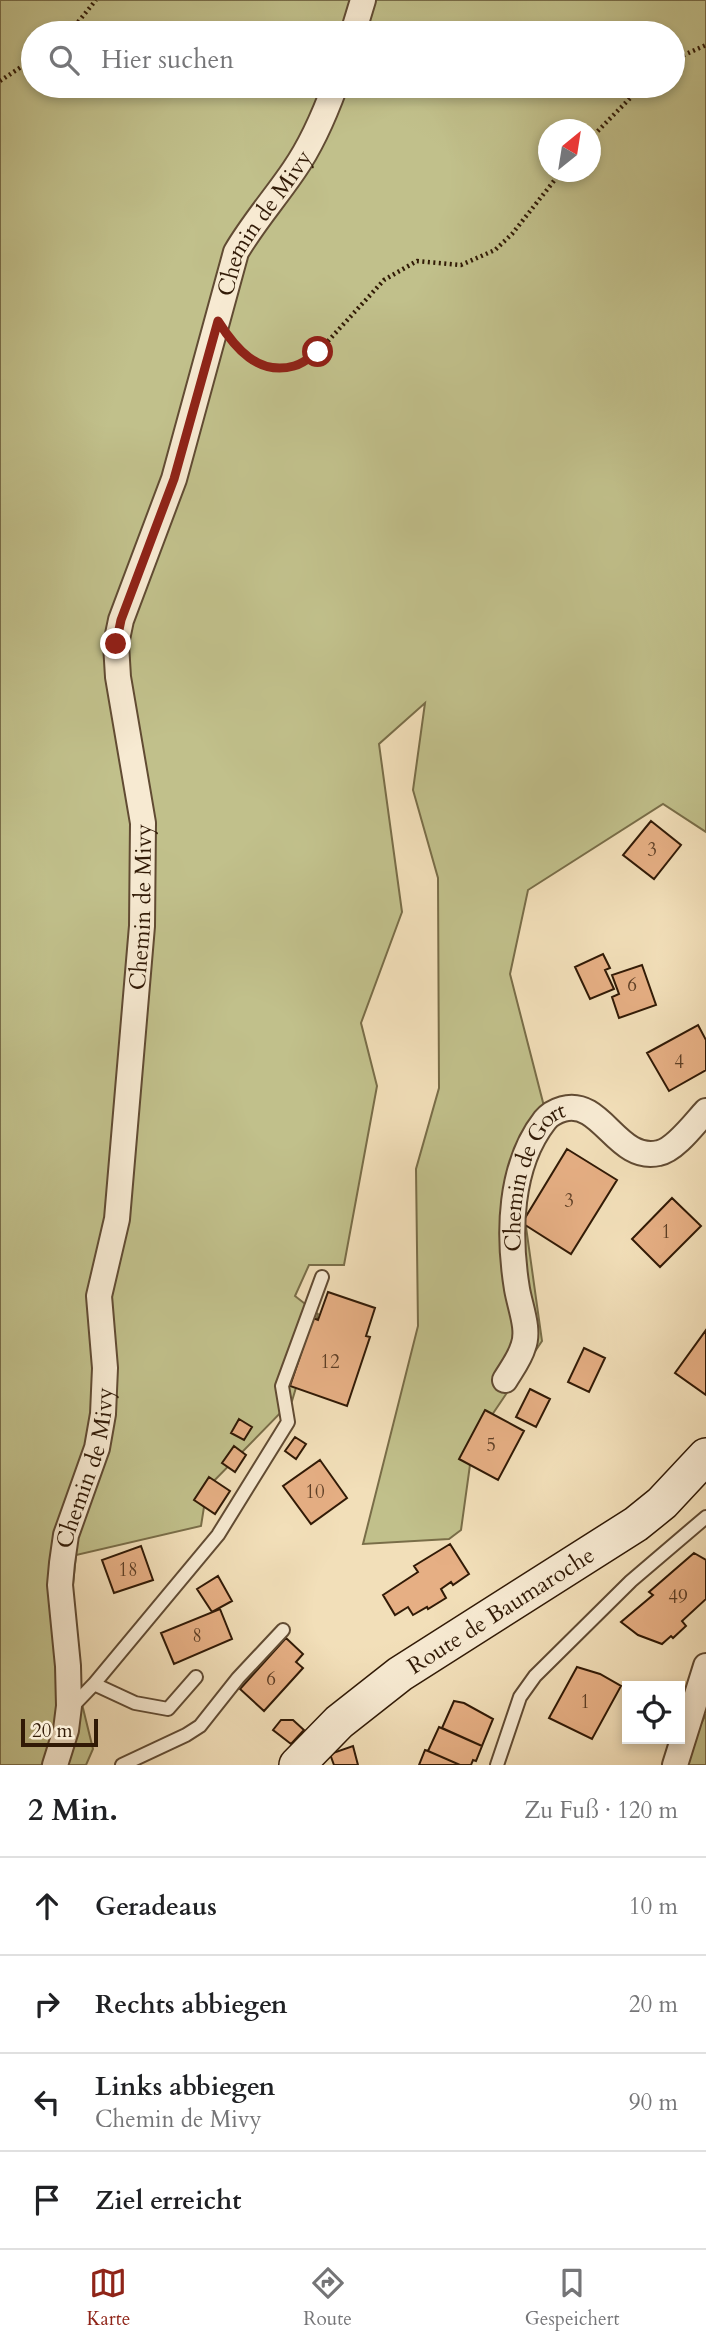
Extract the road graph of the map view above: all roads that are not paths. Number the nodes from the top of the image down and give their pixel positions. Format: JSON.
{"nodes":[{"id":1,"x":363,"y":0,"type":"edge"},
{"id":2,"x":357,"y":21,"type":"edge"},
{"id":3,"x":330,"y":98,"type":"edge"},
{"id":4,"x":706,"y":1111,"type":"edge"},
{"id":5,"x":322,"y":1277,"type":"dead end"},
{"id":6,"x":505,"y":1380,"type":"dead end"},
{"id":7,"x":706,"y":1456,"type":"edge"},
{"id":8,"x":706,"y":1517,"type":"edge"},
{"id":9,"x":283,"y":1630,"type":"dead end"},
{"id":10,"x":706,"y":1666,"type":"edge"},
{"id":11,"x":196,"y":1677,"type":"dead end"},
{"id":12,"x":94,"y":1684,"type":"junction"},
{"id":13,"x":68,"y":1711,"type":"junction"},
{"id":14,"x":55,"y":1765,"type":"edge"},
{"id":15,"x":122,"y":1765,"type":"edge"},
{"id":16,"x":297,"y":1765,"type":"edge"},
{"id":17,"x":497,"y":1765,"type":"edge"},
{"id":18,"x":675,"y":1765,"type":"edge"}],
"edges":[{"from":1,"to":2,"type":"street"},
{"from":3,"to":13,"type":"street","name":"Chemin de Mivy"},
{"from":4,"to":6,"type":"street","name":"Chemin de Gort"},
{"from":5,"to":12,"type":"lane"},
{"from":7,"to":16,"type":"street","name":"Route de Baumaroche"},
{"from":8,"to":17,"type":"lane"},
{"from":9,"to":15,"type":"lane"},
{"from":10,"to":18,"type":"street"},
{"from":11,"to":12,"type":"lane"},
{"from":12,"to":13,"type":"lane"},
{"from":13,"to":14,"type":"street","name":"Chemin de Mivy"}]}
